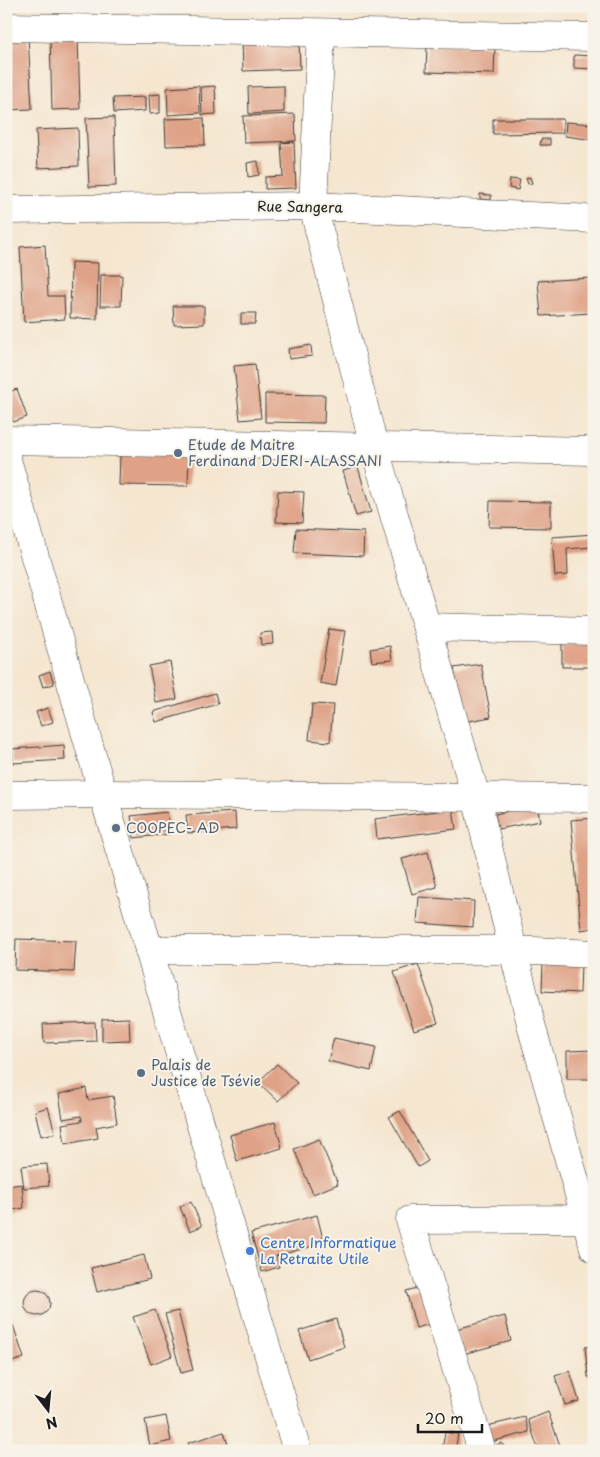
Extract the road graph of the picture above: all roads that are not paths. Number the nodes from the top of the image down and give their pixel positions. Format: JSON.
{"nodes":[{"id":1,"x":6,"y":27,"type":"edge"},
{"id":2,"x":321,"y":32,"type":"junction"},
{"id":3,"x":594,"y":37,"type":"edge"},
{"id":4,"x":313,"y":206,"type":"junction"},
{"id":5,"x":6,"y":210,"type":"edge"},
{"id":6,"x":594,"y":219,"type":"edge"},
{"id":7,"x":6,"y":440,"type":"edge"},
{"id":8,"x":374,"y":446,"type":"junction"},
{"id":9,"x":594,"y":451,"type":"edge"},
{"id":10,"x":6,"y":456,"type":"edge"},
{"id":11,"x":427,"y":627,"type":"junction"},
{"id":12,"x":594,"y":632,"type":"edge"},
{"id":13,"x":103,"y":794,"type":"junction"},
{"id":14,"x":6,"y":795,"type":"edge"},
{"id":15,"x":476,"y":797,"type":"junction"},
{"id":16,"x":594,"y":798,"type":"edge"},
{"id":17,"x":149,"y":950,"type":"junction"},
{"id":18,"x":513,"y":950,"type":"junction"},
{"id":19,"x":594,"y":954,"type":"edge"},
{"id":20,"x":586,"y":1218,"type":"junction"},
{"id":21,"x":594,"y":1248,"type":"edge"},
{"id":22,"x":297,"y":1451,"type":"edge"},
{"id":23,"x":482,"y":1451,"type":"edge"}],
"edges":[{"from":1,"to":2,"type":"street"},
{"from":2,"to":3,"type":"street"},
{"from":2,"to":4,"type":"street"},
{"from":4,"to":5,"type":"street","name":"Rue Sangera"},
{"from":4,"to":6,"type":"street","name":"Rue Sangera"},
{"from":4,"to":8,"type":"street"},
{"from":7,"to":8,"type":"street"},
{"from":8,"to":9,"type":"street"},
{"from":8,"to":11,"type":"street"},
{"from":10,"to":13,"type":"street"},
{"from":11,"to":12,"type":"street"},
{"from":11,"to":15,"type":"street"},
{"from":13,"to":14,"type":"street"},
{"from":13,"to":15,"type":"street"},
{"from":13,"to":17,"type":"street"},
{"from":15,"to":16,"type":"street"},
{"from":15,"to":18,"type":"street"},
{"from":17,"to":18,"type":"street"},
{"from":17,"to":22,"type":"street"},
{"from":18,"to":19,"type":"street"},
{"from":18,"to":20,"type":"street"},
{"from":20,"to":21,"type":"street"},
{"from":20,"to":23,"type":"street"}]}
